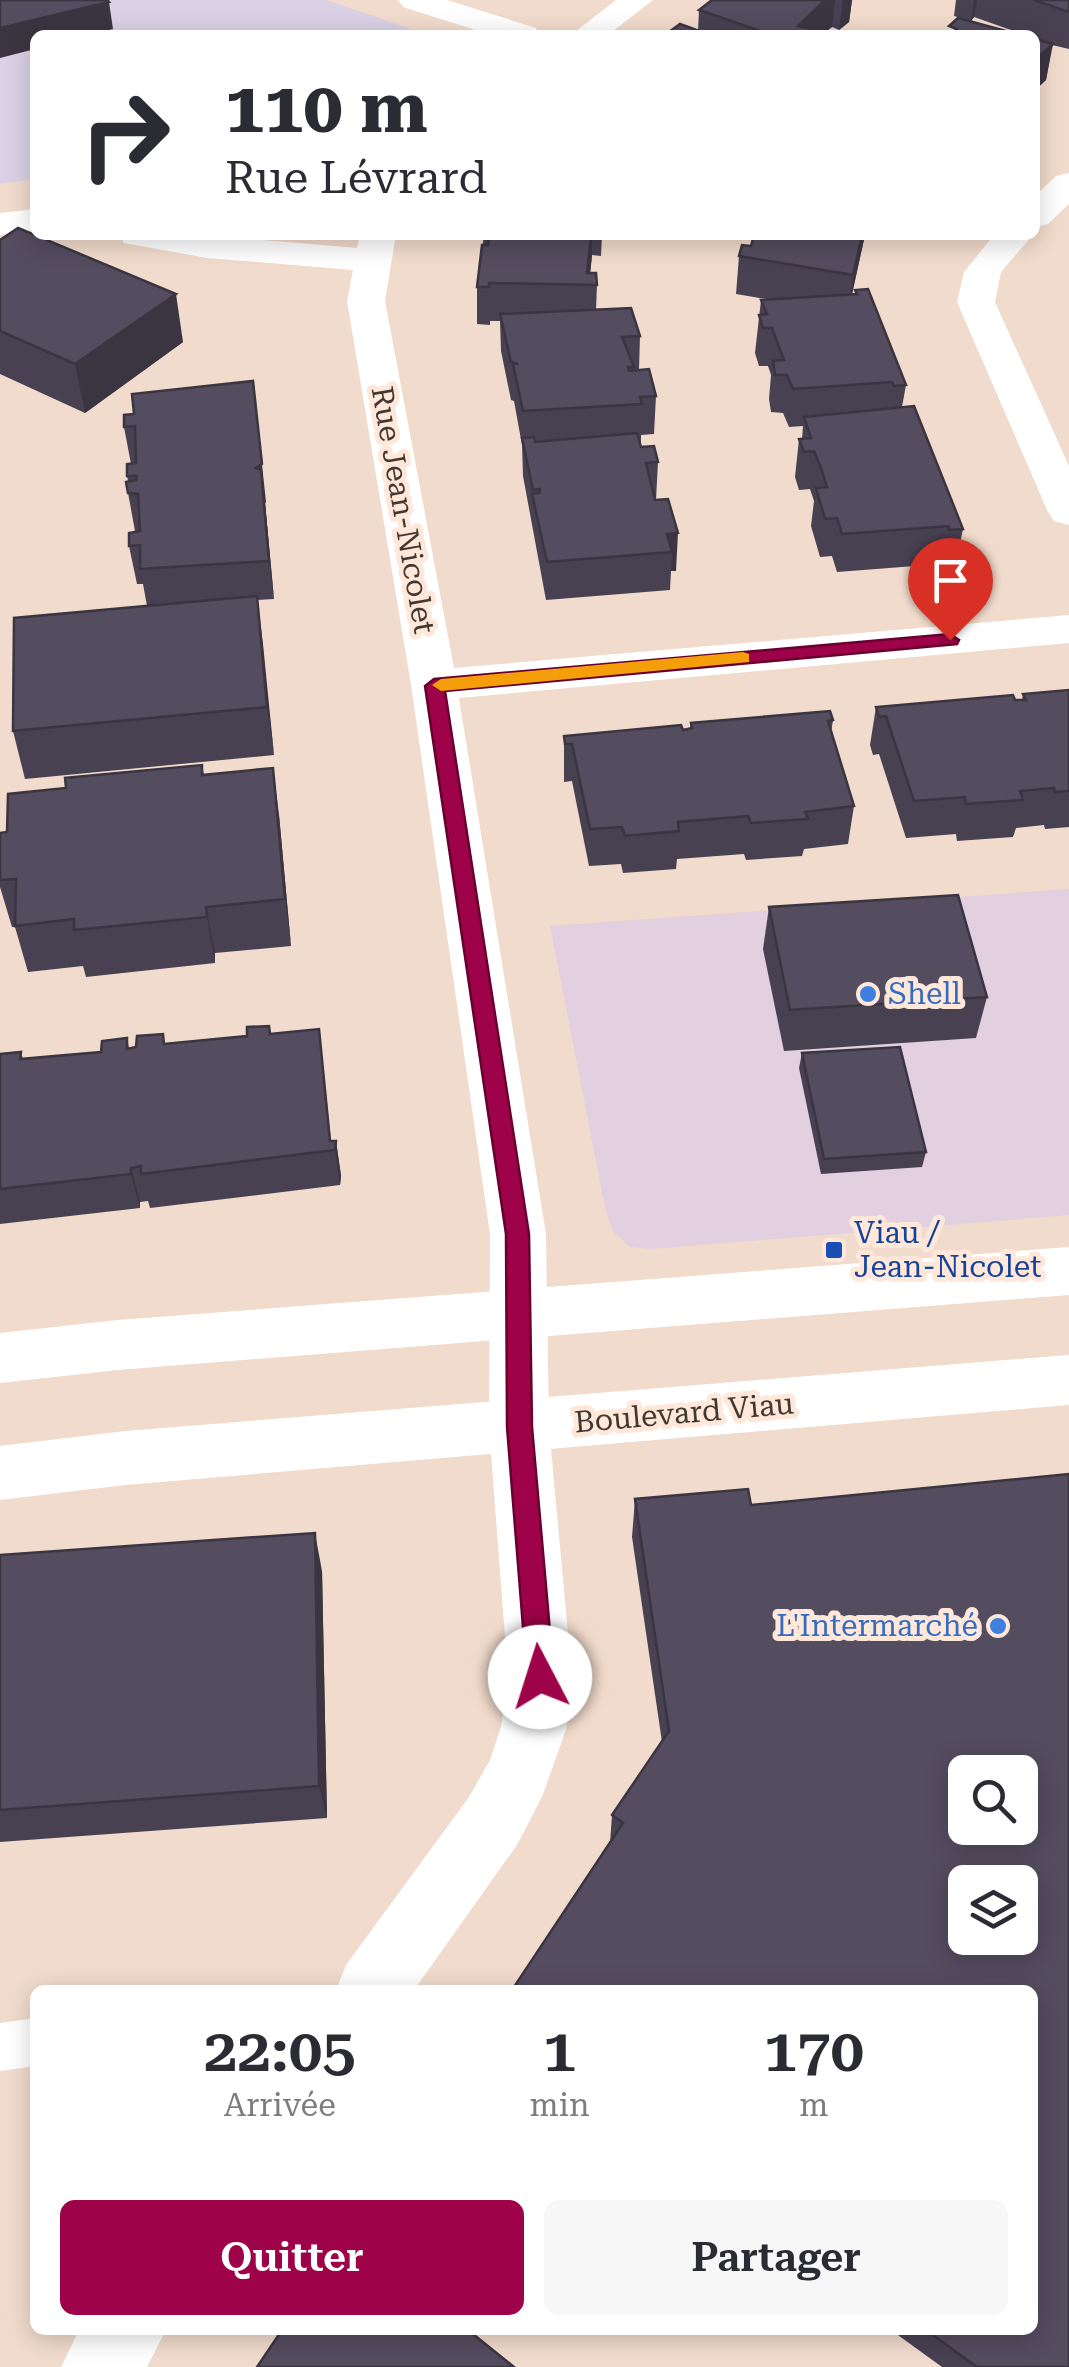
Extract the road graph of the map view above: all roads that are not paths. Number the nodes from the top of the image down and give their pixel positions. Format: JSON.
{"nodes":[{"id":1,"x":414,"y":0,"type":"edge"},
{"id":2,"x":637,"y":0,"type":"edge"},
{"id":3,"x":508,"y":30,"type":"edge"},
{"id":4,"x":594,"y":30,"type":"edge"},
{"id":5,"x":1069,"y":184,"type":"edge"},
{"id":6,"x":1040,"y":211,"type":"edge"},
{"id":7,"x":30,"y":221,"type":"edge"},
{"id":8,"x":0,"y":224,"type":"edge"},
{"id":9,"x":164,"y":240,"type":"edge"},
{"id":10,"x":1010,"y":240,"type":"edge"},
{"id":11,"x":375,"y":248,"type":"edge"},
{"id":12,"x":1069,"y":512,"type":"edge"},
{"id":13,"x":1069,"y":629,"type":"edge"},
{"id":14,"x":434,"y":686,"type":"junction"},
{"id":15,"x":1069,"y":1270,"type":"edge"},
{"id":16,"x":519,"y":1313,"type":"junction"},
{"id":17,"x":0,"y":1358,"type":"edge"},
{"id":18,"x":1069,"y":1380,"type":"edge"},
{"id":19,"x":520,"y":1427,"type":"junction"},
{"id":20,"x":0,"y":1473,"type":"edge"},
{"id":21,"x":375,"y":1985,"type":"edge"},
{"id":22,"x":30,"y":2043,"type":"edge"},
{"id":23,"x":0,"y":2047,"type":"edge"},
{"id":24,"x":123,"y":2335,"type":"edge"},
{"id":25,"x":100,"y":2367,"type":"edge"}],
"edges":[{"from":1,"to":3,"type":"street"},
{"from":2,"to":4,"type":"street"},
{"from":5,"to":6,"type":"street"},
{"from":7,"to":8,"type":"street"},
{"from":9,"to":11,"type":"street"},
{"from":10,"to":12,"type":"street"},
{"from":11,"to":14,"type":"street","name":"Rue Jean-Nicolet"},
{"from":13,"to":14,"type":"street"},
{"from":14,"to":16,"type":"street","name":"Rue Jean-Nicolet"},
{"from":15,"to":16,"type":"street"},
{"from":16,"to":17,"type":"street"},
{"from":16,"to":19,"type":"street","name":"Rue Jean-Nicolet"},
{"from":18,"to":19,"type":"street","name":"Boulevard Viau"},
{"from":19,"to":20,"type":"street","name":"Boulevard Viau"},
{"from":19,"to":21,"type":"street","name":"Rue Jean-Nicolet"},
{"from":22,"to":23,"type":"lane"},
{"from":24,"to":25,"type":"street"}]}
